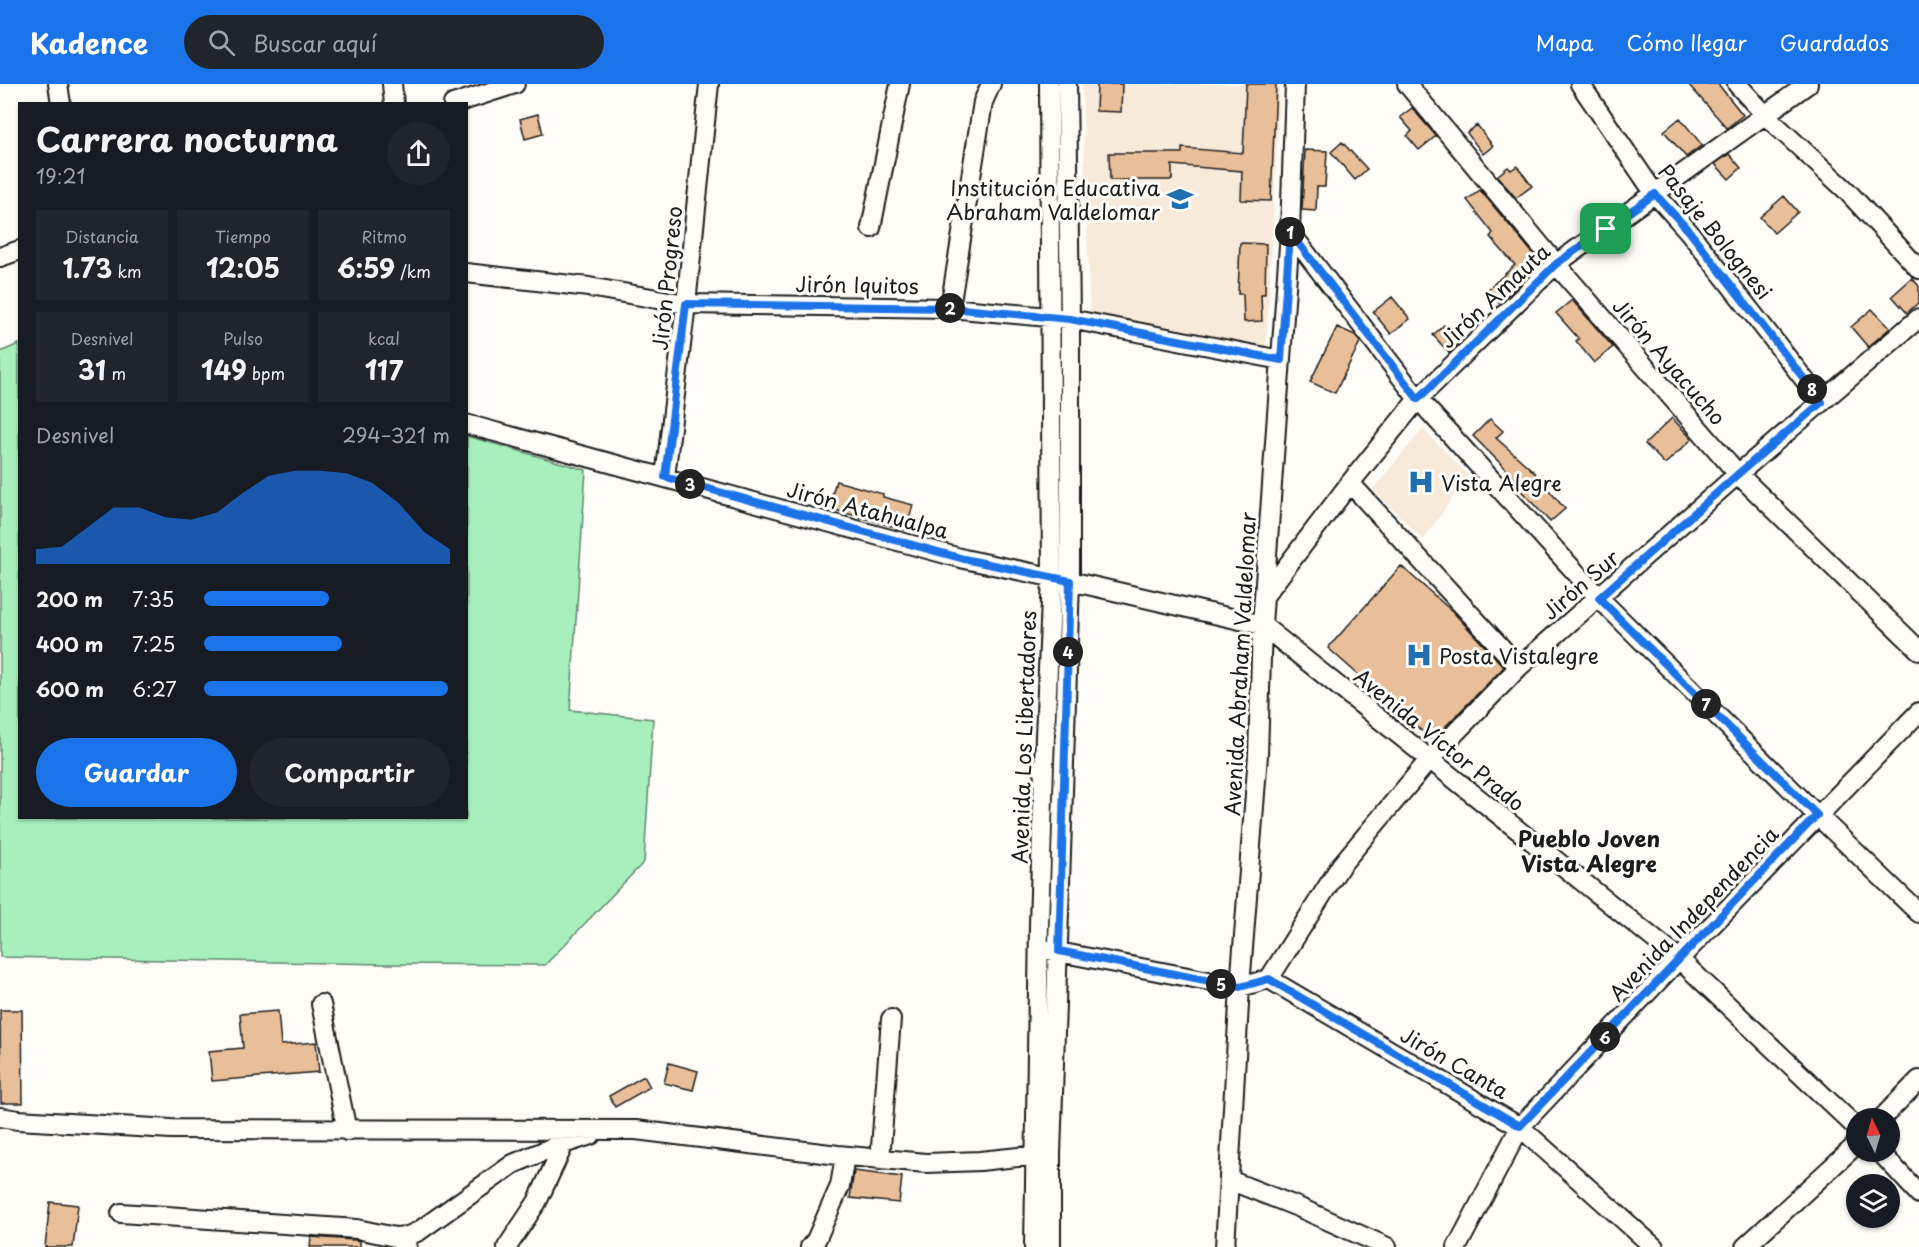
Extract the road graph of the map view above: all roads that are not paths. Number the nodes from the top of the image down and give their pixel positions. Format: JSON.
{"nodes":[{"id":1,"x":58,"y":84,"type":"edge"},
{"id":2,"x":392,"y":84,"type":"edge"},
{"id":3,"x":515,"y":84,"type":"edge"},
{"id":4,"x":709,"y":84,"type":"edge"},
{"id":5,"x":900,"y":84,"type":"edge"},
{"id":6,"x":991,"y":84,"type":"edge"},
{"id":7,"x":1049,"y":84,"type":"edge"},
{"id":8,"x":1067,"y":84,"type":"edge"},
{"id":9,"x":1294,"y":84,"type":"edge"},
{"id":10,"x":1407,"y":84,"type":"edge"},
{"id":11,"x":1580,"y":84,"type":"edge"},
{"id":12,"x":1737,"y":84,"type":"edge"},
{"id":13,"x":1808,"y":84,"type":"edge"},
{"id":14,"x":61,"y":102,"type":"edge"},
{"id":15,"x":394,"y":102,"type":"edge"},
{"id":16,"x":459,"y":102,"type":"edge"},
{"id":17,"x":1766,"y":116,"type":"junction"},
{"id":18,"x":1655,"y":194,"type":"junction"},
{"id":19,"x":871,"y":228,"type":"dead end"},
{"id":20,"x":1290,"y":232,"type":"junction"},
{"id":21,"x":18,"y":251,"type":"edge"},
{"id":22,"x":0,"y":257,"type":"edge"},
{"id":23,"x":1556,"y":264,"type":"junction"},
{"id":24,"x":1919,"y":269,"type":"edge"},
{"id":25,"x":468,"y":273,"type":"edge"},
{"id":26,"x":686,"y":304,"type":"junction"},
{"id":27,"x":950,"y":308,"type":"junction"},
{"id":28,"x":1051,"y":317,"type":"junction"},
{"id":29,"x":1919,"y":318,"type":"edge"},
{"id":30,"x":1070,"y":319,"type":"junction"},
{"id":31,"x":1281,"y":360,"type":"junction"},
{"id":32,"x":1418,"y":399,"type":"junction"},
{"id":33,"x":1822,"y":402,"type":"junction"},
{"id":34,"x":468,"y":425,"type":"edge"},
{"id":35,"x":1738,"y":474,"type":"junction"},
{"id":36,"x":665,"y":477,"type":"junction"},
{"id":37,"x":1350,"y":483,"type":"junction"},
{"id":38,"x":1061,"y":579,"type":"junction"},
{"id":39,"x":1265,"y":596,"type":"junction"},
{"id":40,"x":1599,"y":598,"type":"junction"},
{"id":41,"x":1262,"y":625,"type":"junction"},
{"id":42,"x":1919,"y":650,"type":"edge"},
{"id":43,"x":1519,"y":667,"type":"junction"},
{"id":44,"x":1919,"y":712,"type":"edge"},
{"id":45,"x":1429,"y":760,"type":"junction"},
{"id":46,"x":1042,"y":806,"type":"junction"},
{"id":47,"x":1063,"y":807,"type":"junction"},
{"id":48,"x":1817,"y":815,"type":"junction"},
{"id":49,"x":1041,"y":858,"type":"junction"},
{"id":50,"x":1062,"y":858,"type":"junction"},
{"id":51,"x":1919,"y":913,"type":"edge"},
{"id":52,"x":1038,"y":949,"type":"junction"},
{"id":53,"x":1059,"y":951,"type":"junction"},
{"id":54,"x":1679,"y":959,"type":"junction"},
{"id":55,"x":1269,"y":979,"type":"junction"},
{"id":56,"x":1240,"y":987,"type":"junction"},
{"id":57,"x":321,"y":1004,"type":"dead end"},
{"id":58,"x":891,"y":1019,"type":"dead end"},
{"id":59,"x":1919,"y":1080,"type":"edge"},
{"id":60,"x":1892,"y":1108,"type":"edge"},
{"id":61,"x":0,"y":1117,"type":"edge"},
{"id":62,"x":1846,"y":1118,"type":"edge"},
{"id":63,"x":1520,"y":1126,"type":"junction"},
{"id":64,"x":608,"y":1130,"type":"junction"},
{"id":65,"x":347,"y":1131,"type":"junction"},
{"id":66,"x":564,"y":1144,"type":"junction"},
{"id":67,"x":1043,"y":1154,"type":"junction"},
{"id":68,"x":1846,"y":1154,"type":"edge"},
{"id":69,"x":845,"y":1156,"type":"junction"},
{"id":70,"x":880,"y":1160,"type":"junction"},
{"id":71,"x":1889,"y":1162,"type":"edge"},
{"id":72,"x":1229,"y":1180,"type":"junction"},
{"id":73,"x":1919,"y":1194,"type":"edge"},
{"id":74,"x":121,"y":1213,"type":"dead end"},
{"id":75,"x":401,"y":1242,"type":"edge"},
{"id":76,"x":1647,"y":1244,"type":"edge"},
{"id":77,"x":507,"y":1247,"type":"edge"},
{"id":78,"x":810,"y":1247,"type":"edge"},
{"id":79,"x":1034,"y":1247,"type":"edge"},
{"id":80,"x":1051,"y":1247,"type":"edge"},
{"id":81,"x":1225,"y":1247,"type":"edge"},
{"id":82,"x":1387,"y":1247,"type":"edge"},
{"id":83,"x":1456,"y":1247,"type":"edge"},
{"id":84,"x":1745,"y":1247,"type":"edge"}],
"edges":[{"from":1,"to":14,"type":"street"},
{"from":2,"to":15,"type":"street"},
{"from":3,"to":16,"type":"street"},
{"from":4,"to":26,"type":"street","name":"Jirón Progreso"},
{"from":5,"to":19,"type":"street"},
{"from":6,"to":27,"type":"street"},
{"from":7,"to":28,"type":"street","name":"Avenida Los Libertadores"},
{"from":8,"to":30,"type":"street","name":"Avenida Los Libertadores"},
{"from":9,"to":20,"type":"street","name":"Avenida Abraham Valdelomar"},
{"from":10,"to":23,"type":"street","name":"Jirón Ayacucho"},
{"from":11,"to":18,"type":"street","name":"Pasaje Bolognesi"},
{"from":12,"to":17,"type":"street"},
{"from":13,"to":17,"type":"street","name":"Jirón Amauta"},
{"from":17,"to":18,"type":"street","name":"Jirón Amauta"},
{"from":17,"to":24,"type":"street"},
{"from":18,"to":23,"type":"street","name":"Jirón Amauta"},
{"from":18,"to":33,"type":"street","name":"Pasaje Bolognesi"},
{"from":20,"to":31,"type":"street","name":"Avenida Abraham Valdelomar"},
{"from":20,"to":32,"type":"street"},
{"from":21,"to":22,"type":"street"},
{"from":23,"to":32,"type":"street","name":"Jirón Amauta"},
{"from":23,"to":35,"type":"street","name":"Jirón Ayacucho"},
{"from":25,"to":26,"type":"street","name":"Jirón Iquitos"},
{"from":26,"to":27,"type":"street","name":"Jirón Iquitos"},
{"from":26,"to":36,"type":"street","name":"Jirón Progreso"},
{"from":27,"to":28,"type":"street","name":"Jirón Iquitos"},
{"from":28,"to":30,"type":"street","name":"Jirón Iquitos"},
{"from":28,"to":38,"type":"street","name":"Avenida Los Libertadores"},
{"from":29,"to":33,"type":"street","name":"Jirón Sur"},
{"from":30,"to":31,"type":"street","name":"Jirón Iquitos"},
{"from":30,"to":38,"type":"street","name":"Avenida Los Libertadores"},
{"from":31,"to":39,"type":"street","name":"Avenida Abraham Valdelomar"},
{"from":32,"to":37,"type":"street","name":"Jirón Amauta"},
{"from":32,"to":40,"type":"street"},
{"from":33,"to":35,"type":"street","name":"Jirón Sur"},
{"from":34,"to":36,"type":"street","name":"Jirón Atahualpa"},
{"from":35,"to":40,"type":"street","name":"Jirón Sur"},
{"from":35,"to":42,"type":"street","name":"Jirón Ayacucho"},
{"from":36,"to":38,"type":"street","name":"Jirón Atahualpa"},
{"from":37,"to":39,"type":"street","name":"Jirón Amauta"},
{"from":37,"to":43,"type":"street"},
{"from":38,"to":41,"type":"street","name":"Jirón Atahualpa"},
{"from":38,"to":46,"type":"street","name":"Avenida Los Libertadores"},
{"from":38,"to":47,"type":"street","name":"Avenida Los Libertadores"},
{"from":39,"to":41,"type":"street","name":"Avenida Abraham Valdelomar"},
{"from":40,"to":43,"type":"street","name":"Jirón Sur"},
{"from":40,"to":48,"type":"street"},
{"from":41,"to":45,"type":"street","name":"Avenida Víctor Prado"},
{"from":41,"to":56,"type":"street","name":"Avenida Abraham Valdelomar"},
{"from":43,"to":45,"type":"street","name":"Jirón Sur"},
{"from":44,"to":48,"type":"street","name":"Avenida Independencia"},
{"from":45,"to":54,"type":"street","name":"Avenida Víctor Prado"},
{"from":45,"to":55,"type":"street","name":"Jirón Sur"},
{"from":46,"to":47,"type":"street"},
{"from":46,"to":49,"type":"street","name":"Avenida Los Libertadores"},
{"from":47,"to":50,"type":"street","name":"Avenida Los Libertadores"},
{"from":48,"to":51,"type":"street"},
{"from":48,"to":54,"type":"street","name":"Avenida Independencia"},
{"from":49,"to":50,"type":"street"},
{"from":49,"to":52,"type":"street","name":"Avenida Los Libertadores"},
{"from":50,"to":53,"type":"street","name":"Avenida Los Libertadores"},
{"from":52,"to":53,"type":"street"},
{"from":52,"to":67,"type":"street","name":"Avenida Los Libertadores"},
{"from":53,"to":56,"type":"street"},
{"from":53,"to":67,"type":"street","name":"Avenida Los Libertadores"},
{"from":54,"to":62,"type":"street","name":"Avenida Víctor Prado"},
{"from":54,"to":63,"type":"street","name":"Avenida Independencia"},
{"from":55,"to":56,"type":"street"},
{"from":55,"to":63,"type":"street","name":"Jirón Canta"},
{"from":56,"to":72,"type":"street","name":"Avenida Abraham Valdelomar"},
{"from":57,"to":65,"type":"street"},
{"from":58,"to":70,"type":"street"},
{"from":59,"to":60,"type":"street"},
{"from":61,"to":65,"type":"street"},
{"from":63,"to":76,"type":"street","name":"Jirón Canta"},
{"from":63,"to":83,"type":"street","name":"Avenida Independencia"},
{"from":64,"to":65,"type":"street"},
{"from":64,"to":66,"type":"street"},
{"from":64,"to":69,"type":"street"},
{"from":66,"to":75,"type":"street"},
{"from":66,"to":77,"type":"street"},
{"from":67,"to":70,"type":"street"},
{"from":67,"to":79,"type":"street","name":"Avenida Los Libertadores"},
{"from":67,"to":80,"type":"street","name":"Avenida Los Libertadores"},
{"from":68,"to":84,"type":"street"},
{"from":69,"to":70,"type":"street"},
{"from":69,"to":78,"type":"street"},
{"from":71,"to":73,"type":"street"},
{"from":72,"to":81,"type":"street","name":"Avenida Abraham Valdelomar"},
{"from":72,"to":82,"type":"street"},
{"from":74,"to":75,"type":"street"}]}
